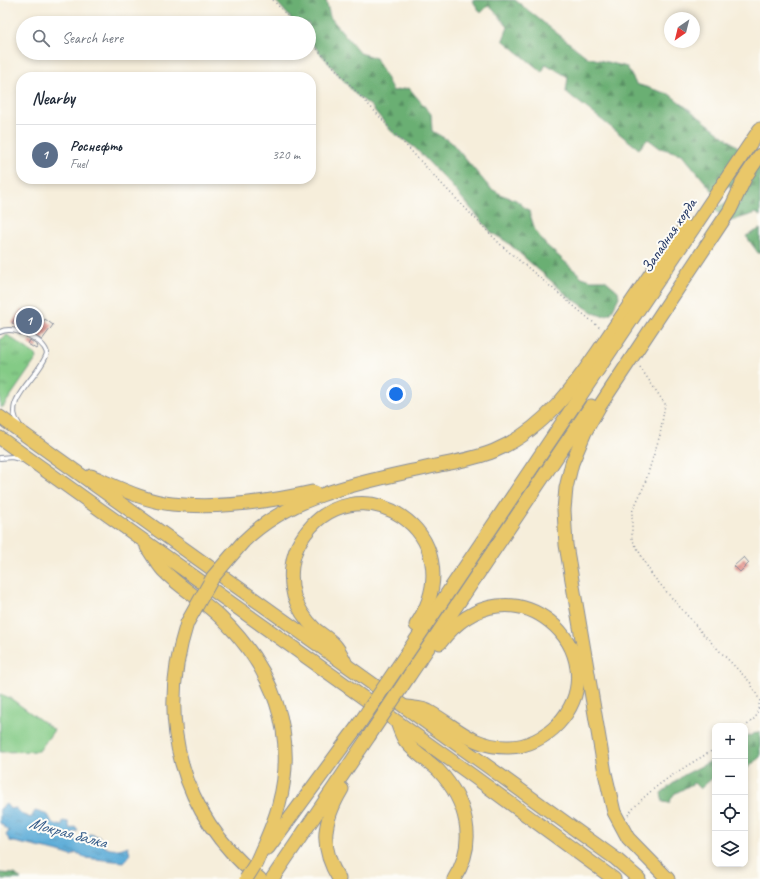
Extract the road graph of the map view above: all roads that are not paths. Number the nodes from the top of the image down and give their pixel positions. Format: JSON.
{"nodes":[{"id":1,"x":760,"y":129,"type":"edge"},
{"id":2,"x":760,"y":155,"type":"edge"},
{"id":3,"x":746,"y":176,"type":"junction"},
{"id":4,"x":720,"y":188,"type":"junction"},
{"id":5,"x":0,"y":332,"type":"edge"},
{"id":6,"x":0,"y":417,"type":"edge"},
{"id":7,"x":0,"y":438,"type":"edge"},
{"id":8,"x":32,"y":440,"type":"junction"},
{"id":9,"x":0,"y":458,"type":"edge"},
{"id":10,"x":39,"y":465,"type":"junction"},
{"id":11,"x":72,"y":469,"type":"junction"},
{"id":12,"x":321,"y":495,"type":"junction"},
{"id":13,"x":142,"y":541,"type":"junction"},
{"id":14,"x":348,"y":667,"type":"junction"},
{"id":15,"x":397,"y":668,"type":"junction"},
{"id":16,"x":409,"y":676,"type":"junction"},
{"id":17,"x":404,"y":707,"type":"junction"},
{"id":18,"x":397,"y":722,"type":"junction"},
{"id":19,"x":367,"y":739,"type":"junction"},
{"id":20,"x":256,"y":863,"type":"junction"},
{"id":21,"x":274,"y":877,"type":"edge"},
{"id":22,"x":246,"y":879,"type":"edge"},
{"id":23,"x":260,"y":879,"type":"edge"},
{"id":24,"x":339,"y":879,"type":"edge"},
{"id":25,"x":454,"y":879,"type":"edge"},
{"id":26,"x":614,"y":879,"type":"edge"},
{"id":27,"x":639,"y":879,"type":"edge"},
{"id":28,"x":668,"y":879,"type":"edge"}],
"edges":[{"from":1,"to":4,"type":"highway","name":"Западная хорда"},
{"from":2,"to":3,"type":"highway","name":"Западная хорда"},
{"from":3,"to":16,"type":"highway","name":"Западная хорда"},
{"from":3,"to":28,"type":"highway"},
{"from":4,"to":12,"type":"highway"},
{"from":4,"to":15,"type":"highway","name":"Западная хорда"},
{"from":5,"to":8,"type":"lane"},
{"from":6,"to":8,"type":"highway"},
{"from":7,"to":10,"type":"highway"},
{"from":8,"to":11,"type":"highway"},
{"from":9,"to":10,"type":"lane"},
{"from":10,"to":13,"type":"highway"},
{"from":11,"to":12,"type":"highway"},
{"from":11,"to":14,"type":"highway"},
{"from":12,"to":23,"type":"highway","bridge":true},
{"from":13,"to":18,"type":"highway"},
{"from":13,"to":20,"type":"highway"},
{"from":14,"to":15,"type":"highway"},
{"from":14,"to":17,"type":"highway"},
{"from":15,"to":20,"type":"highway","name":"Западная хорда","bridge":true},
{"from":16,"to":17,"type":"highway"},
{"from":16,"to":19,"type":"highway","name":"Западная хорда","bridge":true},
{"from":17,"to":27,"type":"highway"},
{"from":18,"to":25,"type":"highway"},
{"from":18,"to":26,"type":"highway"},
{"from":19,"to":21,"type":"highway","name":"Западная хорда"},
{"from":19,"to":24,"type":"highway"},
{"from":20,"to":22,"type":"highway","bridge":true}]}
